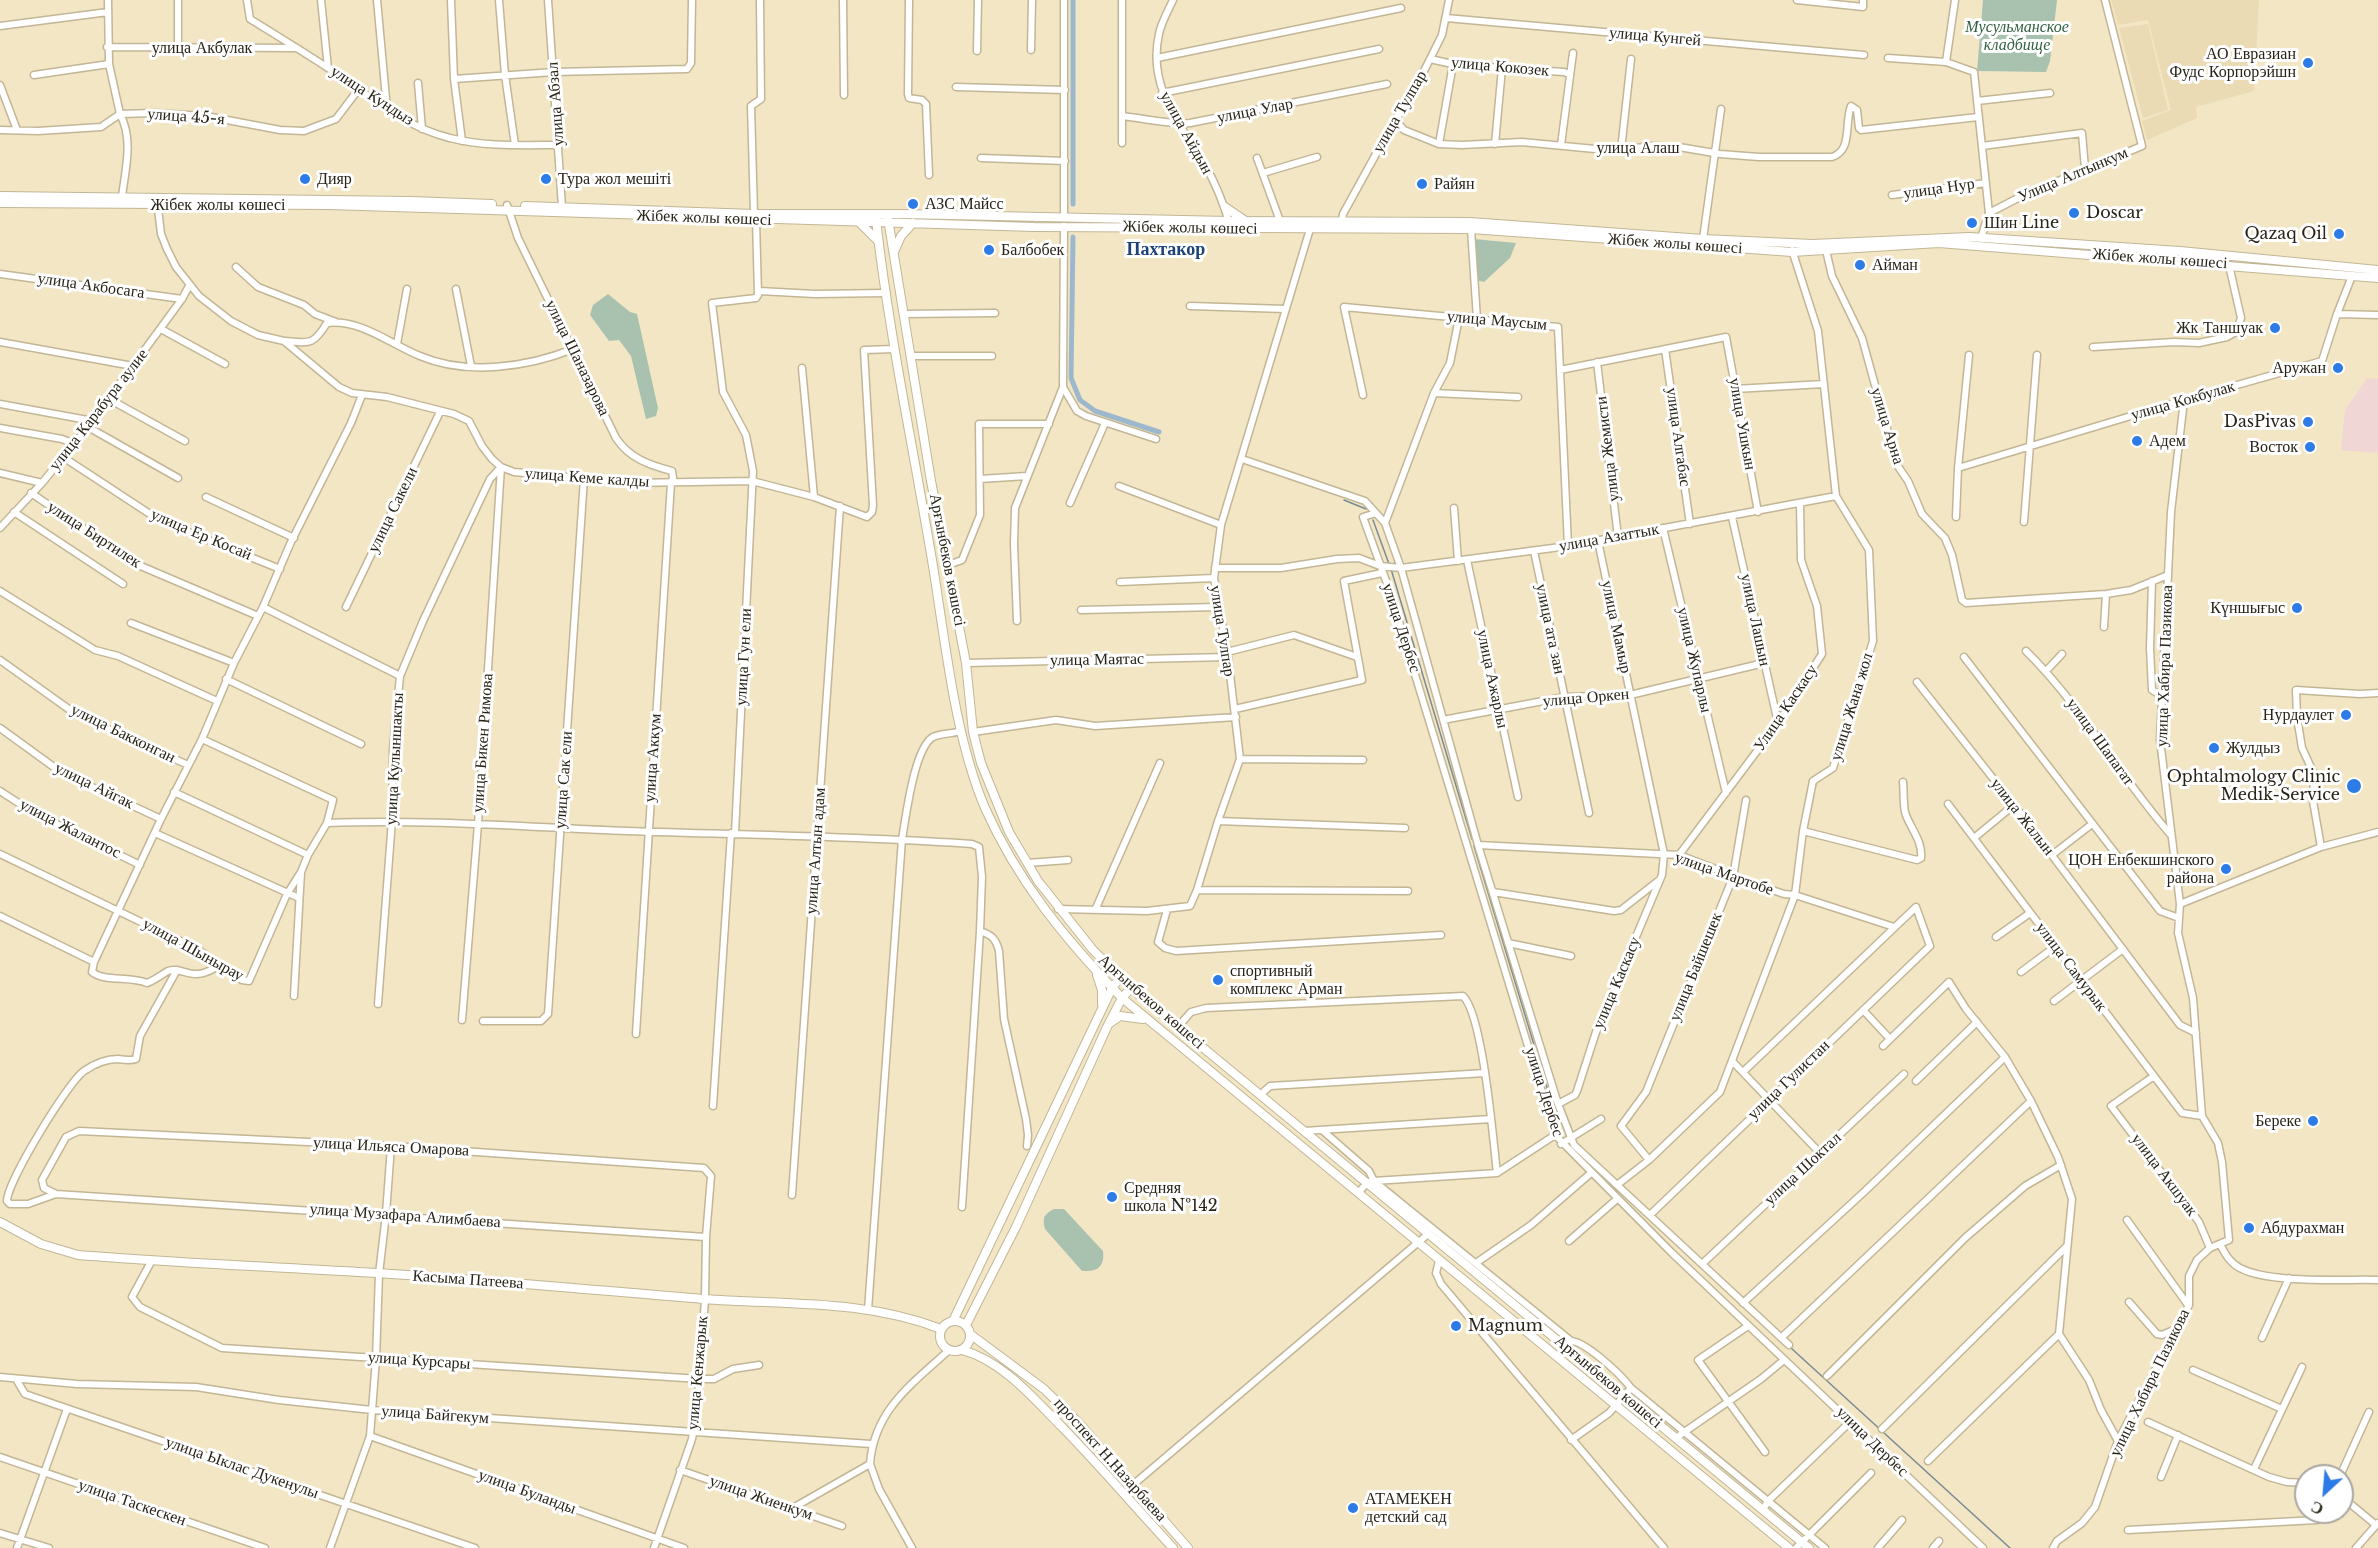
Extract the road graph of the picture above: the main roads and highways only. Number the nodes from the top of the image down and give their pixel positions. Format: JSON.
{"nodes":[{"id":1,"x":0,"y":196,"type":"edge"},
{"id":2,"x":157,"y":201,"type":"junction"},
{"id":3,"x":0,"y":203,"type":"edge"},
{"id":4,"x":508,"y":207,"type":"junction"},
{"id":5,"x":1225,"y":207,"type":"road end"},
{"id":6,"x":755,"y":217,"type":"junction"},
{"id":7,"x":876,"y":218,"type":"junction"},
{"id":8,"x":888,"y":219,"type":"junction"},
{"id":9,"x":1246,"y":221,"type":"junction"},
{"id":10,"x":1064,"y":222,"type":"junction"},
{"id":11,"x":860,"y":223,"type":"junction"},
{"id":12,"x":913,"y":224,"type":"junction"},
{"id":13,"x":1230,"y":225,"type":"junction"},
{"id":14,"x":879,"y":242,"type":"junction"},
{"id":15,"x":1791,"y":248,"type":"junction"},
{"id":16,"x":894,"y":254,"type":"junction"},
{"id":17,"x":2378,"y":270,"type":"edge"},
{"id":18,"x":2378,"y":278,"type":"edge"},
{"id":19,"x":932,"y":481,"type":"junction"},
{"id":20,"x":919,"y":482,"type":"junction"},
{"id":21,"x":1097,"y":973,"type":"junction"},
{"id":22,"x":1120,"y":978,"type":"junction"},
{"id":23,"x":1112,"y":988,"type":"junction"},
{"id":24,"x":1131,"y":988,"type":"junction"},
{"id":25,"x":1122,"y":998,"type":"junction"},
{"id":26,"x":1100,"y":1015,"type":"junction"},
{"id":27,"x":1146,"y":1019,"type":"junction"},
{"id":28,"x":1107,"y":1027,"type":"junction"},
{"id":29,"x":0,"y":1222,"type":"edge"},
{"id":30,"x":952,"y":1321,"type":"junction"},
{"id":31,"x":966,"y":1325,"type":"junction"},
{"id":32,"x":941,"y":1329,"type":"junction"},
{"id":33,"x":970,"y":1334,"type":"junction"},
{"id":34,"x":962,"y":1350,"type":"junction"},
{"id":35,"x":1802,"y":1546,"type":"edge"},
{"id":36,"x":1173,"y":1548,"type":"edge"},
{"id":37,"x":1188,"y":1548,"type":"edge"},
{"id":38,"x":1789,"y":1548,"type":"edge"}],
"edges":[{"from":1,"to":2,"type":"main road","name":"Жібек жолы көшесі"},
{"from":2,"to":3,"type":"main road","name":"Жібек жолы көшесі"},
{"from":2,"to":4,"type":"main road","name":"Жібек жолы көшесі"},
{"from":4,"to":6,"type":"main road","name":"Жібек жолы көшесі"},
{"from":4,"to":6,"type":"main road","name":"Жібек жолы көшесі"},
{"from":5,"to":9,"type":"main road"},
{"from":6,"to":7,"type":"main road","name":"Жібек жолы көшесі"},
{"from":6,"to":11,"type":"main road","name":"Жібек жолы көшесі"},
{"from":7,"to":8,"type":"main road","name":"Жібек жолы көшесі"},
{"from":7,"to":11,"type":"main road","name":"Жібек жолы көшесі"},
{"from":7,"to":14,"type":"main road","name":"Арғынбеков көшесі"},
{"from":8,"to":10,"type":"main road","name":"Жібек жолы көшесі"},
{"from":8,"to":12,"type":"main road","name":"Жібек жолы көшесі"},
{"from":8,"to":16,"type":"main road","name":"Арғынбеков көшесі"},
{"from":9,"to":13,"type":"main road","name":"Жібек жолы көшесі"},
{"from":9,"to":15,"type":"main road","name":"Жібек жолы көшесі"},
{"from":10,"to":12,"type":"main road","name":"Жібек жолы көшесі"},
{"from":10,"to":13,"type":"main road","name":"Жібек жолы көшесі"},
{"from":11,"to":14,"type":"main road"},
{"from":12,"to":16,"type":"main road"},
{"from":13,"to":15,"type":"main road","name":"Жібек жолы көшесі"},
{"from":14,"to":20,"type":"main road","name":"Арғынбеков көшесі"},
{"from":15,"to":17,"type":"main road","name":"Жібек жолы көшесі"},
{"from":15,"to":18,"type":"main road","name":"Жібек жолы көшесі"},
{"from":16,"to":19,"type":"main road","name":"Арғынбеков көшесі"},
{"from":19,"to":20,"type":"main road"},
{"from":19,"to":22,"type":"main road","name":"Арғынбеков көшесі"},
{"from":20,"to":21,"type":"main road","name":"Арғынбеков көшесі"},
{"from":21,"to":23,"type":"main road","name":"Арғынбеков көшесі"},
{"from":21,"to":26,"type":"main road"},
{"from":22,"to":23,"type":"main road"},
{"from":22,"to":24,"type":"main road","name":"Арғынбеков көшесі"},
{"from":23,"to":25,"type":"main road","name":"Арғынбеков көшесі"},
{"from":23,"to":26,"type":"main road"},
{"from":24,"to":25,"type":"main road"},
{"from":24,"to":35,"type":"main road","name":"Арғынбеков көшесі"},
{"from":25,"to":27,"type":"main road","name":"Арғынбеков көшесі"},
{"from":25,"to":28,"type":"main road"},
{"from":26,"to":30,"type":"main road"},
{"from":27,"to":28,"type":"main road"},
{"from":27,"to":38,"type":"main road","name":"Арғынбеков көшесі"},
{"from":28,"to":31,"type":"main road"},
{"from":29,"to":32,"type":"main road","name":"Касыма Патеева"},
{"from":30,"to":31,"type":"main road"},
{"from":30,"to":32,"type":"main road"},
{"from":31,"to":33,"type":"main road"},
{"from":32,"to":34,"type":"main road"},
{"from":33,"to":34,"type":"main road"},
{"from":33,"to":37,"type":"main road","name":"проспект Н.Назарбаева"},
{"from":34,"to":36,"type":"main road","name":"проспект Н.Назарбаева"}]}
